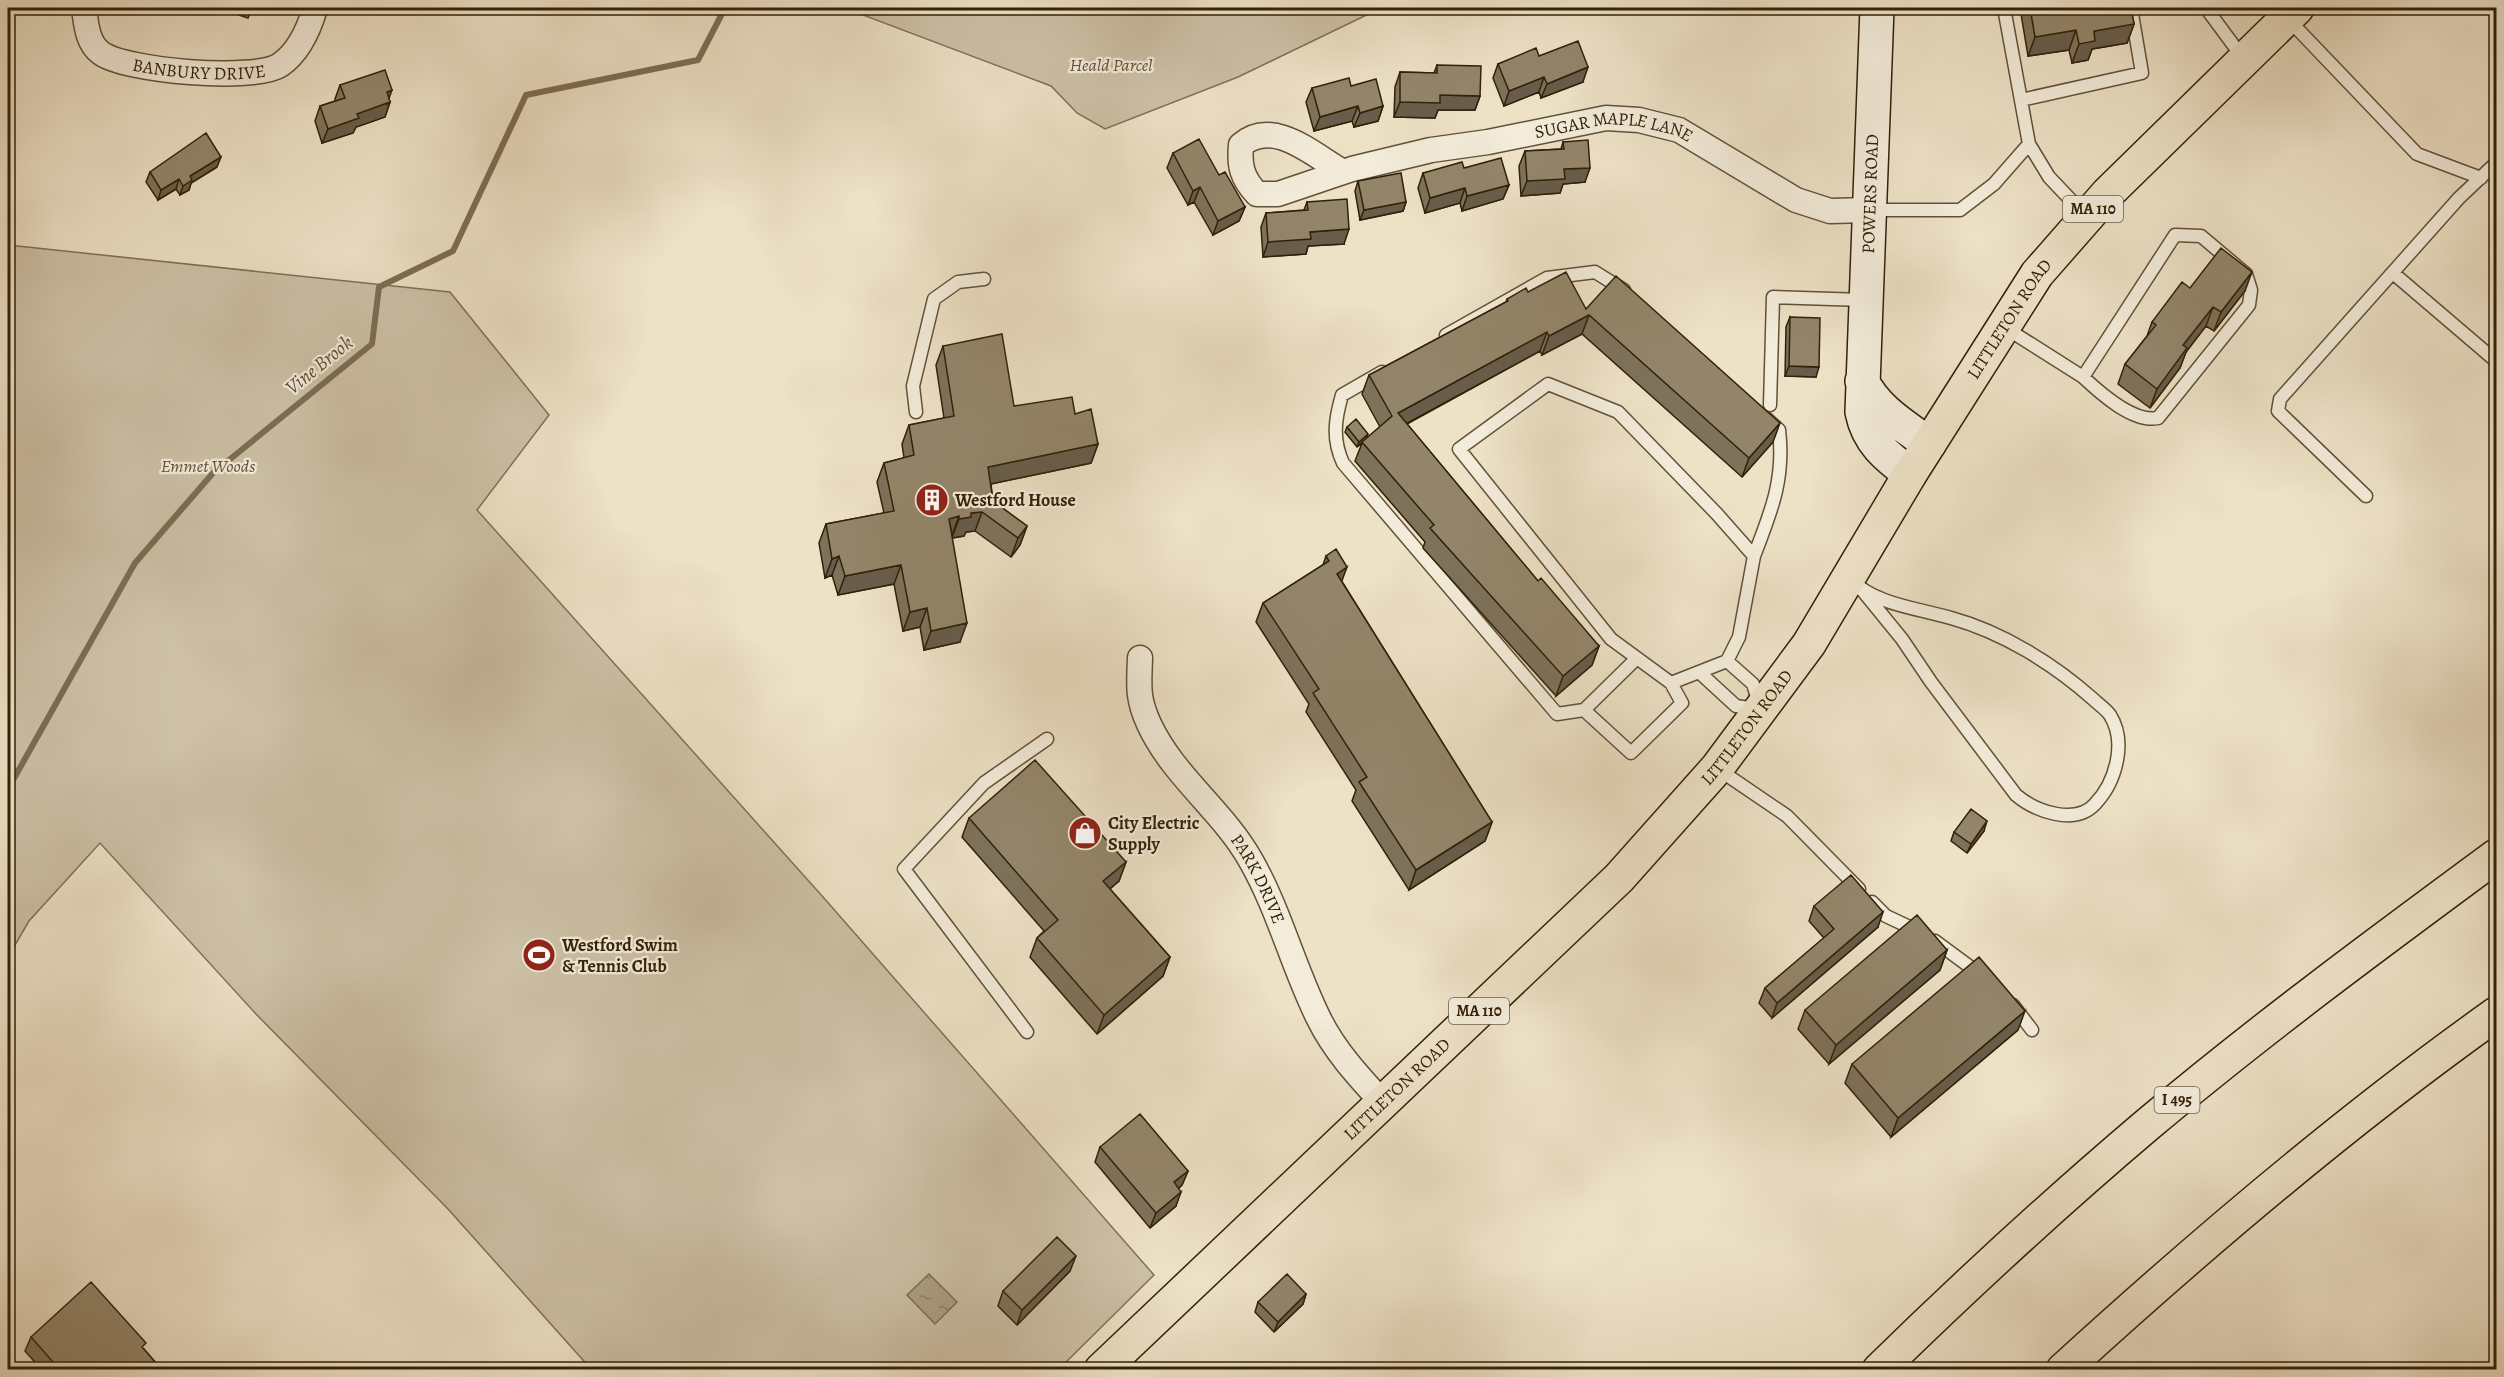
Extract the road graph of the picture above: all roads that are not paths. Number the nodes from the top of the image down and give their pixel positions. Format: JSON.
{"nodes":[{"id":1,"x":84,"y":8,"type":"edge"},
{"id":2,"x":315,"y":8,"type":"edge"},
{"id":3,"x":1877,"y":8,"type":"edge"},
{"id":4,"x":2004,"y":8,"type":"edge"},
{"id":5,"x":2131,"y":8,"type":"edge"},
{"id":6,"x":2212,"y":10,"type":"edge"},
{"id":7,"x":2292,"y":13,"type":"edge"},
{"id":8,"x":2244,"y":59,"type":"junction"},
{"id":9,"x":2021,"y":100,"type":"junction"},
{"id":10,"x":2028,"y":144,"type":"junction"},
{"id":11,"x":2496,"y":163,"type":"edge"},
{"id":12,"x":1343,"y":171,"type":"dead end"},
{"id":13,"x":2481,"y":178,"type":"junction"},
{"id":14,"x":1869,"y":210,"type":"junction"},
{"id":15,"x":2086,"y":216,"type":"junction"},
{"id":16,"x":2392,"y":273,"type":"junction"},
{"id":17,"x":984,"y":279,"type":"dead end"},
{"id":18,"x":1635,"y":300,"type":"edge"},
{"id":19,"x":1865,"y":300,"type":"junction"},
{"id":20,"x":2003,"y":327,"type":"junction"},
{"id":21,"x":1433,"y":342,"type":"edge"},
{"id":22,"x":2496,"y":361,"type":"edge"},
{"id":23,"x":1393,"y":366,"type":"edge"},
{"id":24,"x":2083,"y":377,"type":"junction"},
{"id":25,"x":1862,"y":381,"type":"junction"},
{"id":26,"x":1770,"y":405,"type":"dead end"},
{"id":27,"x":1754,"y":407,"type":"edge"},
{"id":28,"x":916,"y":411,"type":"dead end"},
{"id":29,"x":1929,"y":444,"type":"junction"},
{"id":30,"x":1910,"y":474,"type":"junction"},
{"id":31,"x":2366,"y":496,"type":"dead end"},
{"id":32,"x":1754,"y":556,"type":"junction"},
{"id":33,"x":1856,"y":584,"type":"junction"},
{"id":34,"x":1140,"y":658,"type":"dead end"},
{"id":35,"x":1636,"y":659,"type":"junction"},
{"id":36,"x":1728,"y":661,"type":"junction"},
{"id":37,"x":1699,"y":672,"type":"junction"},
{"id":38,"x":1671,"y":683,"type":"junction"},
{"id":39,"x":1584,"y":710,"type":"junction"},
{"id":40,"x":1761,"y":710,"type":"junction"},
{"id":41,"x":1047,"y":739,"type":"dead end"},
{"id":42,"x":1717,"y":768,"type":"junction"},
{"id":43,"x":2496,"y":856,"type":"edge"},
{"id":44,"x":1990,"y":981,"type":"edge"},
{"id":45,"x":2006,"y":996,"type":"edge"},
{"id":46,"x":2496,"y":1014,"type":"edge"},
{"id":47,"x":2032,"y":1030,"type":"dead end"},
{"id":48,"x":1027,"y":1032,"type":"dead end"},
{"id":49,"x":1382,"y":1102,"type":"junction"},
{"id":50,"x":1116,"y":1364,"type":"edge"},
{"id":51,"x":1879,"y":1370,"type":"edge"},
{"id":52,"x":2063,"y":1370,"type":"edge"}],
"edges":[{"from":1,"to":2,"type":"street","name":"BANBURY DRIVE"},
{"from":3,"to":14,"type":"main road","name":"POWERS ROAD"},
{"from":4,"to":9,"type":"lane"},
{"from":5,"to":9,"type":"lane"},
{"from":6,"to":8,"type":"lane"},
{"from":7,"to":8,"type":"main road","name":"LITTLETON ROAD","number":"MA 110"},
{"from":7,"to":13,"type":"lane"},
{"from":8,"to":15,"type":"main road","name":"LITTLETON ROAD","number":"MA 110"},
{"from":9,"to":10,"type":"lane"},
{"from":10,"to":14,"type":"lane"},
{"from":10,"to":15,"type":"lane"},
{"from":11,"to":13,"type":"lane"},
{"from":12,"to":14,"type":"street","name":"SUGAR MAPLE LANE"},
{"from":13,"to":16,"type":"lane"},
{"from":14,"to":19,"type":"main road","name":"POWERS ROAD"},
{"from":15,"to":20,"type":"main road","name":"LITTLETON ROAD","number":"MA 110"},
{"from":16,"to":22,"type":"lane"},
{"from":16,"to":31,"type":"lane"},
{"from":17,"to":28,"type":"lane"},
{"from":18,"to":21,"type":"lane"},
{"from":19,"to":25,"type":"main road","name":"POWERS ROAD"},
{"from":19,"to":26,"type":"lane"},
{"from":20,"to":24,"type":"lane"},
{"from":20,"to":29,"type":"main road","name":"LITTLETON ROAD","number":"MA 110"},
{"from":23,"to":39,"type":"lane"},
{"from":24,"to":24,"type":"lane"},
{"from":25,"to":29,"type":"main road"},
{"from":25,"to":30,"type":"main road","name":"POWERS ROAD"},
{"from":27,"to":32,"type":"lane"},
{"from":29,"to":30,"type":"main road","name":"LITTLETON ROAD","number":"MA 110"},
{"from":30,"to":33,"type":"main road","name":"LITTLETON ROAD","number":"MA 110"},
{"from":32,"to":35,"type":"lane"},
{"from":32,"to":36,"type":"lane"},
{"from":33,"to":33,"type":"lane"},
{"from":33,"to":40,"type":"main road","name":"LITTLETON ROAD","number":"MA 110"},
{"from":34,"to":49,"type":"street","name":"PARK DRIVE"},
{"from":35,"to":38,"type":"lane"},
{"from":35,"to":39,"type":"lane"},
{"from":36,"to":37,"type":"lane"},
{"from":36,"to":40,"type":"lane"},
{"from":37,"to":38,"type":"lane"},
{"from":37,"to":40,"type":"lane"},
{"from":38,"to":39,"type":"lane"},
{"from":40,"to":42,"type":"main road","name":"LITTLETON ROAD","number":"MA 110"},
{"from":41,"to":48,"type":"lane"},
{"from":42,"to":44,"type":"lane"},
{"from":42,"to":49,"type":"main road","name":"LITTLETON ROAD","number":"MA 110"},
{"from":43,"to":51,"type":"main road","number":"I 495"},
{"from":45,"to":47,"type":"lane"},
{"from":46,"to":52,"type":"main road"},
{"from":49,"to":50,"type":"main road","name":"LITTLETON ROAD","number":"MA 110"}]}
